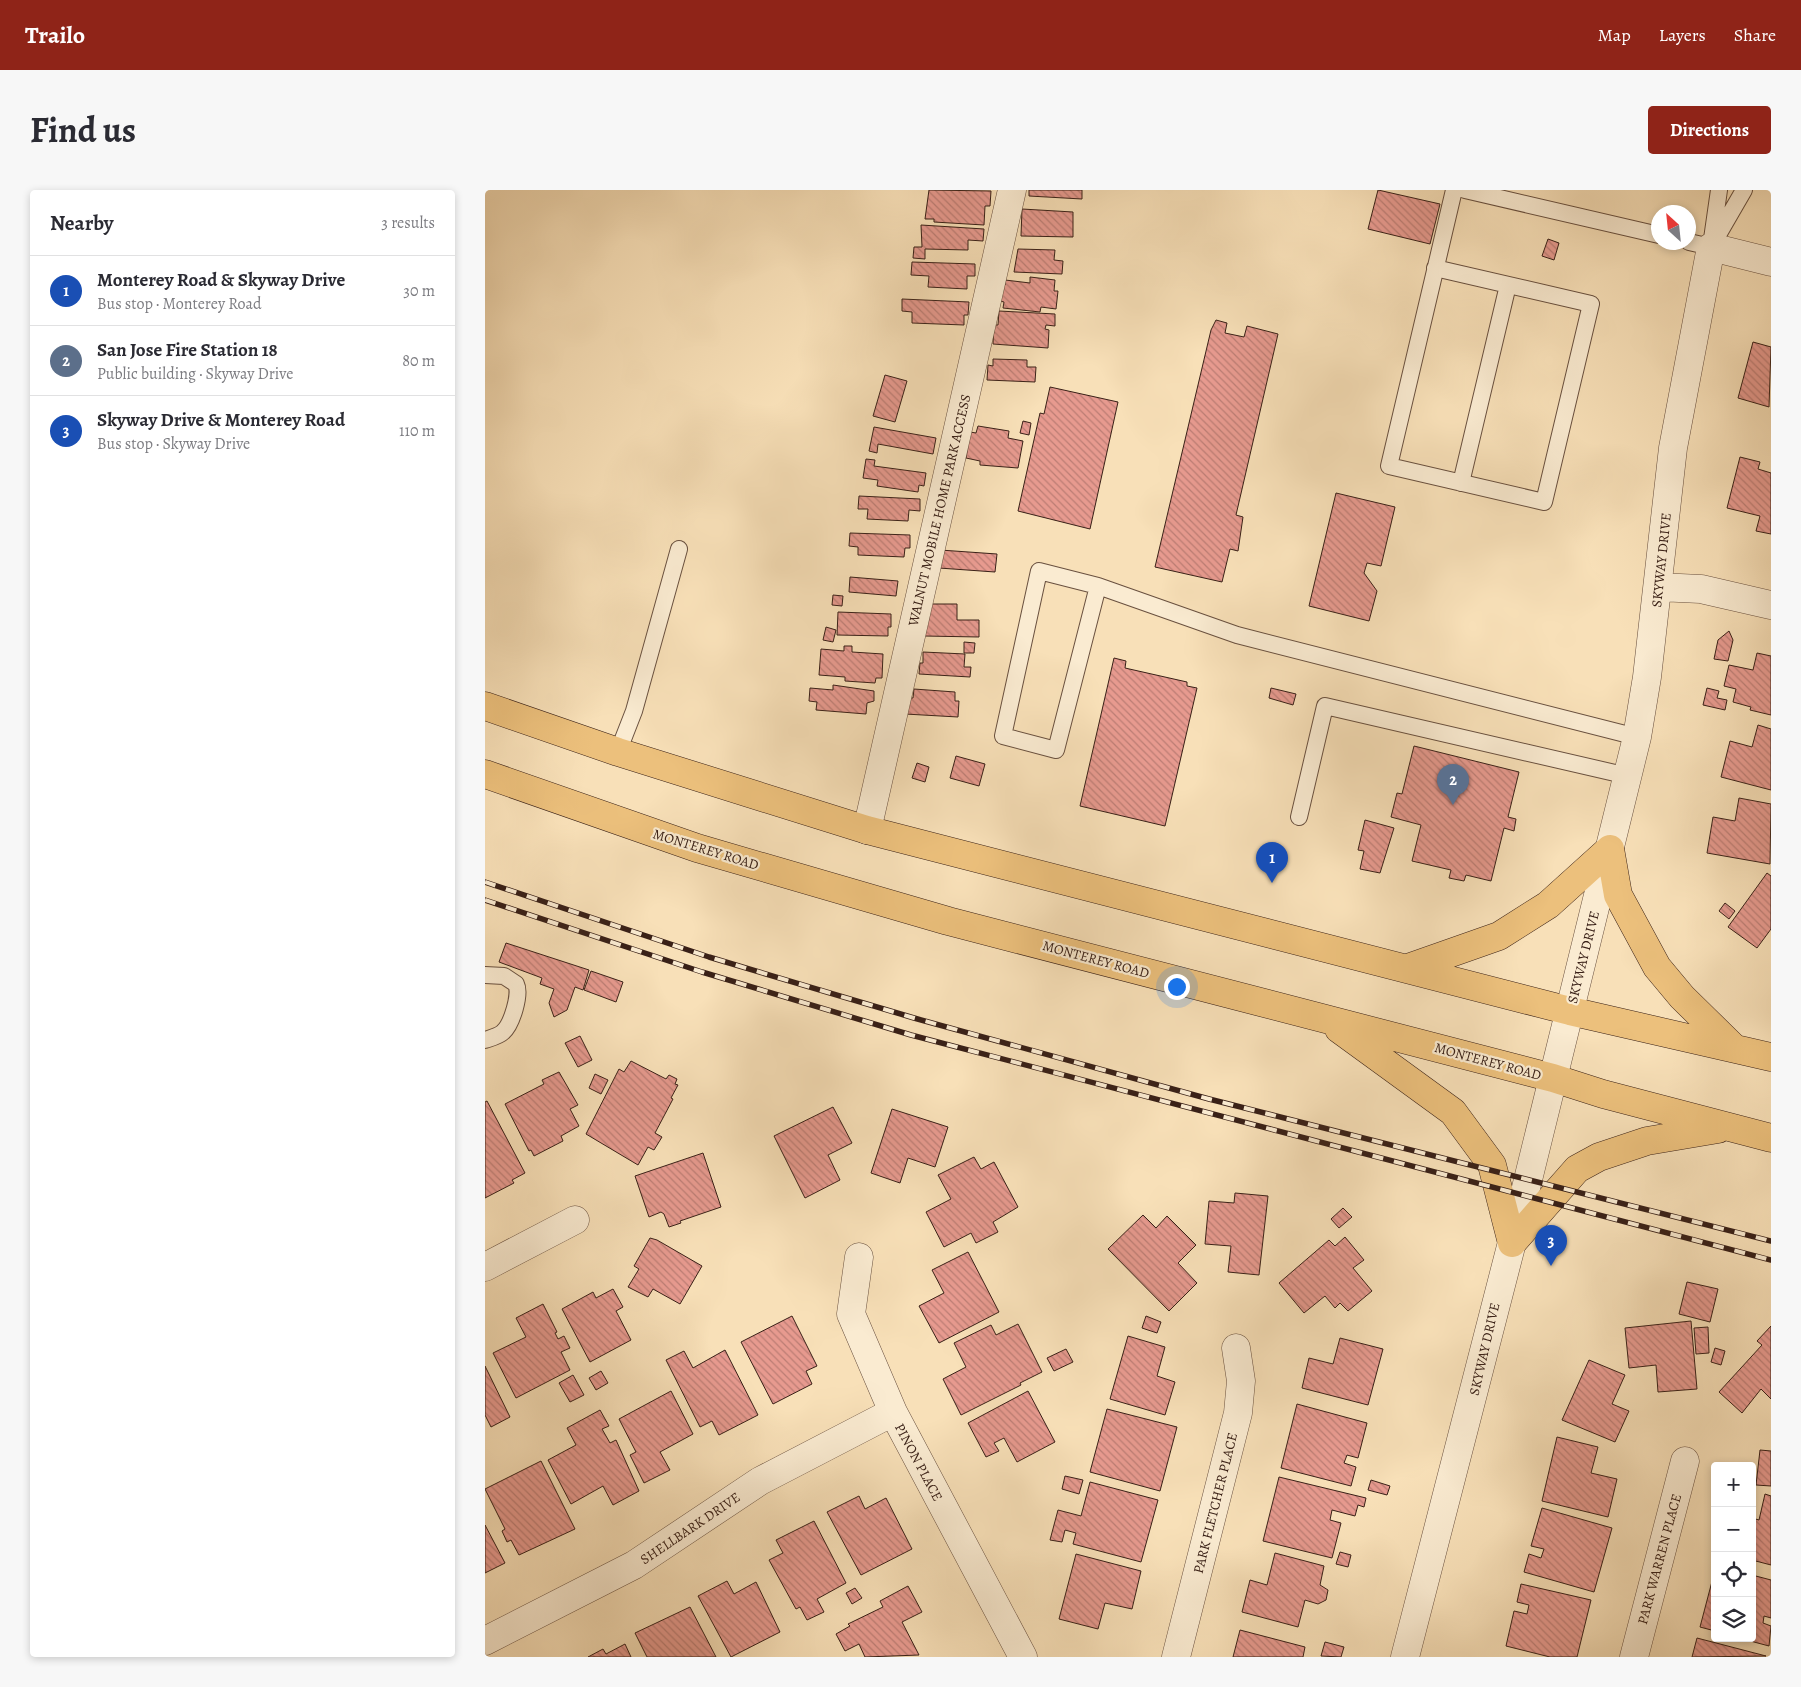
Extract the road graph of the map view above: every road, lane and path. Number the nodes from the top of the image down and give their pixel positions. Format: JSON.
{"nodes":[{"id":1,"x":1012,"y":190,"type":"edge"},
{"id":2,"x":1454,"y":190,"type":"edge"},
{"id":3,"x":1465,"y":190,"type":"edge"},
{"id":4,"x":1719,"y":190,"type":"edge"},
{"id":5,"x":1744,"y":190,"type":"edge"},
{"id":6,"x":1651,"y":233,"type":"edge"},
{"id":7,"x":1700,"y":244,"type":"edge"},
{"id":8,"x":1771,"y":262,"type":"edge"},
{"id":9,"x":1435,"y":268,"type":"junction"},
{"id":10,"x":1508,"y":285,"type":"junction"},
{"id":11,"x":1461,"y":483,"type":"junction"},
{"id":12,"x":679,"y":549,"type":"dead end"},
{"id":13,"x":1099,"y":586,"type":"junction"},
{"id":14,"x":1658,"y":587,"type":"junction"},
{"id":15,"x":1771,"y":605,"type":"edge"},
{"id":16,"x":485,"y":706,"type":"edge"},
{"id":17,"x":1637,"y":737,"type":"junction"},
{"id":18,"x":618,"y":752,"type":"junction"},
{"id":19,"x":485,"y":774,"type":"edge"},
{"id":20,"x":1628,"y":776,"type":"junction"},
{"id":21,"x":1299,"y":817,"type":"dead end"},
{"id":22,"x":867,"y":830,"type":"junction"},
{"id":23,"x":1610,"y":849,"type":"junction"},
{"id":24,"x":1408,"y":968,"type":"junction"},
{"id":25,"x":485,"y":975,"type":"edge"},
{"id":26,"x":1570,"y":1011,"type":"junction"},
{"id":27,"x":1326,"y":1020,"type":"junction"},
{"id":28,"x":485,"y":1040,"type":"edge"},
{"id":29,"x":1735,"y":1049,"type":"junction"},
{"id":30,"x":1771,"y":1057,"type":"edge"},
{"id":31,"x":1553,"y":1078,"type":"junction"},
{"id":32,"x":1729,"y":1127,"type":"junction"},
{"id":33,"x":1771,"y":1138,"type":"edge"},
{"id":34,"x":575,"y":1220,"type":"dead end"},
{"id":35,"x":1512,"y":1243,"type":"junction"},
{"id":36,"x":859,"y":1256,"type":"dead end"},
{"id":37,"x":485,"y":1267,"type":"edge"},
{"id":38,"x":1236,"y":1348,"type":"dead end"},
{"id":39,"x":893,"y":1412,"type":"junction"},
{"id":40,"x":1685,"y":1461,"type":"dead end"},
{"id":41,"x":485,"y":1641,"type":"edge"},
{"id":42,"x":1023,"y":1657,"type":"edge"},
{"id":43,"x":1175,"y":1657,"type":"edge"},
{"id":44,"x":1405,"y":1657,"type":"edge"},
{"id":45,"x":1634,"y":1657,"type":"edge"}],
"edges":[{"from":1,"to":22,"type":"street","name":"WALNUT MOBILE HOME PARK ACCESS"},
{"from":2,"to":9,"type":"lane"},
{"from":3,"to":6,"type":"lane"},
{"from":4,"to":7,"type":"lane","name":"SKYWAY DRIVE"},
{"from":5,"to":7,"type":"lane","name":"SKYWAY DRIVE"},
{"from":7,"to":8,"type":"street"},
{"from":7,"to":14,"type":"street","name":"SKYWAY DRIVE"},
{"from":9,"to":10,"type":"lane"},
{"from":9,"to":11,"type":"lane"},
{"from":10,"to":11,"type":"lane"},
{"from":10,"to":11,"type":"lane"},
{"from":12,"to":18,"type":"lane"},
{"from":13,"to":13,"type":"lane"},
{"from":13,"to":17,"type":"lane"},
{"from":14,"to":15,"type":"street"},
{"from":14,"to":17,"type":"street","name":"SKYWAY DRIVE"},
{"from":16,"to":18,"type":"main road"},
{"from":17,"to":20,"type":"street","name":"SKYWAY DRIVE"},
{"from":18,"to":22,"type":"main road"},
{"from":19,"to":27,"type":"main road","name":"MONTEREY ROAD"},
{"from":20,"to":21,"type":"lane"},
{"from":20,"to":23,"type":"street","name":"SKYWAY DRIVE"},
{"from":22,"to":24,"type":"main road"},
{"from":23,"to":24,"type":"main road"},
{"from":23,"to":26,"type":"street","name":"SKYWAY DRIVE"},
{"from":23,"to":29,"type":"main road"},
{"from":24,"to":26,"type":"main road"},
{"from":25,"to":28,"type":"lane"},
{"from":26,"to":29,"type":"main road"},
{"from":26,"to":31,"type":"street","name":"SKYWAY DRIVE"},
{"from":27,"to":31,"type":"main road","name":"MONTEREY ROAD"},
{"from":27,"to":35,"type":"main road"},
{"from":29,"to":30,"type":"main road"},
{"from":31,"to":32,"type":"main road","name":"MONTEREY ROAD"},
{"from":31,"to":35,"type":"street","name":"SKYWAY DRIVE"},
{"from":32,"to":33,"type":"main road","name":"MONTEREY ROAD"},
{"from":32,"to":35,"type":"main road"},
{"from":34,"to":37,"type":"street"},
{"from":35,"to":44,"type":"street","name":"SKYWAY DRIVE"},
{"from":36,"to":39,"type":"street","name":"PINON PLACE"},
{"from":38,"to":43,"type":"street","name":"PARK FLETCHER PLACE"},
{"from":39,"to":41,"type":"street","name":"SHELLBARK DRIVE"},
{"from":39,"to":42,"type":"street","name":"PINON PLACE"},
{"from":40,"to":45,"type":"street","name":"PARK WARREN PLACE"}]}
